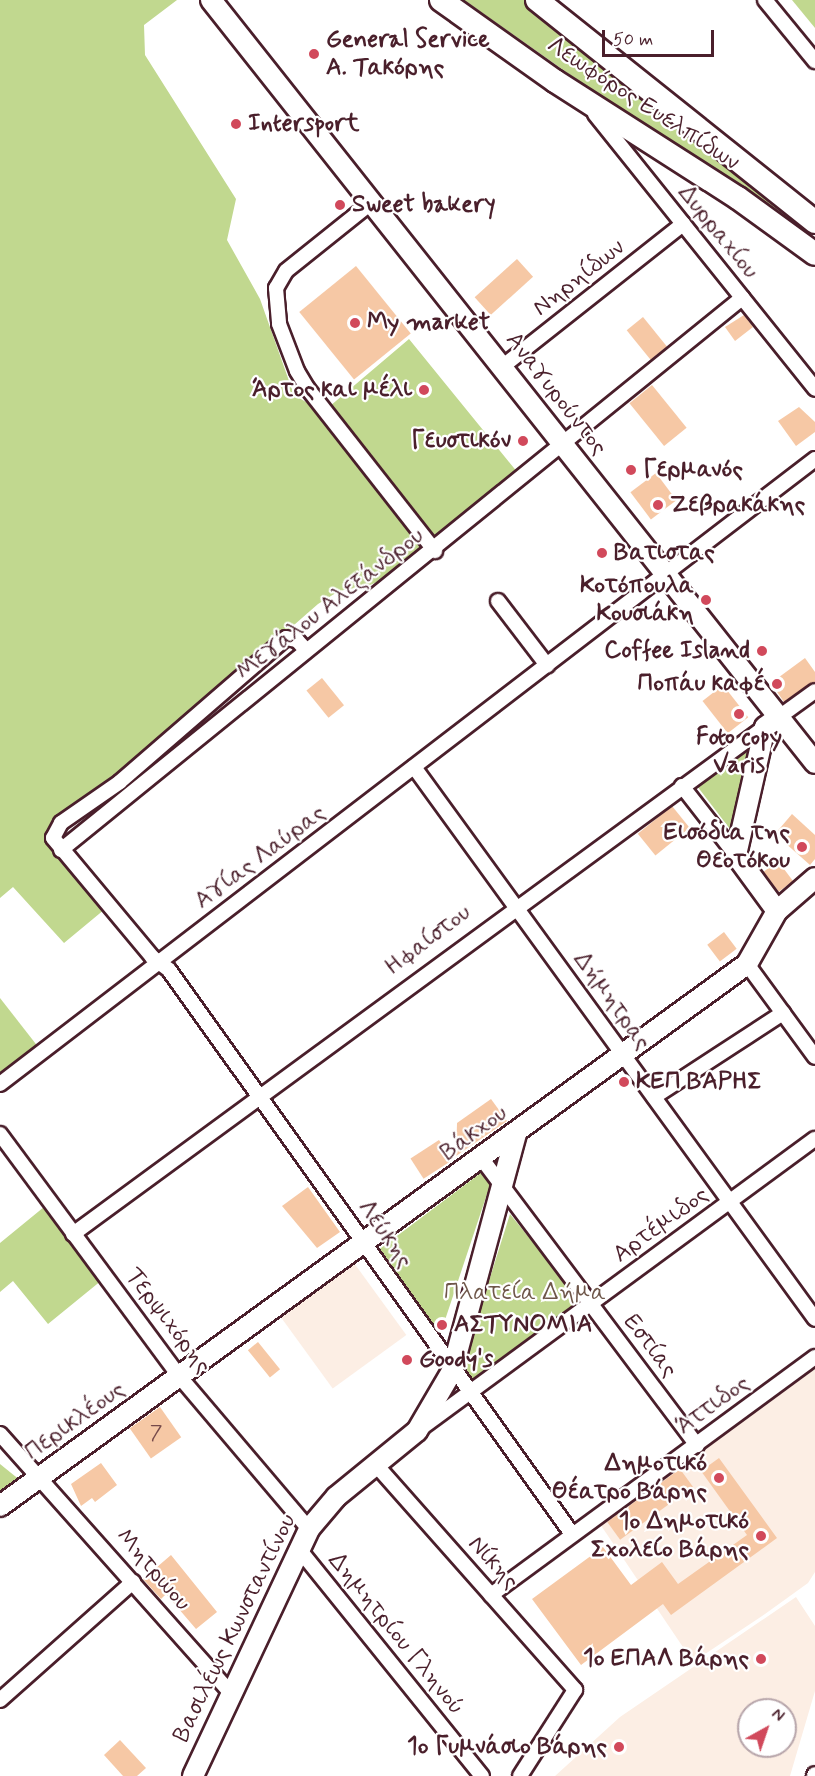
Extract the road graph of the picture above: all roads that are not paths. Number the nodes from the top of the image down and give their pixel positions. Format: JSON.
{"nodes":[{"id":1,"x":211,"y":0,"type":"edge"},
{"id":2,"x":441,"y":0,"type":"edge"},
{"id":3,"x":537,"y":0,"type":"edge"},
{"id":4,"x":765,"y":0,"type":"edge"},
{"id":5,"x":815,"y":61,"type":"edge"},
{"id":6,"x":586,"y":103,"type":"junction"},
{"id":7,"x":372,"y":202,"type":"junction"},
{"id":8,"x":815,"y":222,"type":"edge"},
{"id":9,"x":683,"y":224,"type":"junction"},
{"id":10,"x":815,"y":254,"type":"edge"},
{"id":11,"x":742,"y":298,"type":"junction"},
{"id":12,"x":502,"y":367,"type":"junction"},
{"id":13,"x":815,"y":389,"type":"edge"},
{"id":14,"x":564,"y":445,"type":"junction"},
{"id":15,"x":815,"y":459,"type":"edge"},
{"id":16,"x":435,"y":550,"type":"junction"},
{"id":17,"x":666,"y":574,"type":"junction"},
{"id":18,"x":498,"y":601,"type":"dead end"},
{"id":19,"x":305,"y":649,"type":"junction"},
{"id":20,"x":547,"y":665,"type":"junction"},
{"id":21,"x":815,"y":691,"type":"edge"},
{"id":22,"x":772,"y":722,"type":"junction"},
{"id":23,"x":815,"y":763,"type":"edge"},
{"id":24,"x":414,"y":767,"type":"junction"},
{"id":25,"x":682,"y":786,"type":"junction"},
{"id":26,"x":61,"y":850,"type":"junction"},
{"id":27,"x":735,"y":855,"type":"junction"},
{"id":28,"x":815,"y":878,"type":"edge"},
{"id":29,"x":516,"y":907,"type":"junction"},
{"id":30,"x":777,"y":911,"type":"junction"},
{"id":31,"x":159,"y":962,"type":"junction"},
{"id":32,"x":747,"y":963,"type":"junction"},
{"id":33,"x":783,"y":1013,"type":"junction"},
{"id":34,"x":624,"y":1056,"type":"junction"},
{"id":35,"x":815,"y":1057,"type":"edge"},
{"id":36,"x":0,"y":1084,"type":"edge"},
{"id":37,"x":260,"y":1097,"type":"junction"},
{"id":38,"x":654,"y":1097,"type":"junction"},
{"id":39,"x":0,"y":1134,"type":"edge"},
{"id":40,"x":516,"y":1134,"type":"junction"},
{"id":41,"x":815,"y":1139,"type":"edge"},
{"id":42,"x":482,"y":1159,"type":"junction"},
{"id":43,"x":502,"y":1185,"type":"junction"},
{"id":44,"x":730,"y":1202,"type":"junction"},
{"id":45,"x":74,"y":1234,"type":"junction"},
{"id":46,"x":365,"y":1243,"type":"junction"},
{"id":47,"x":590,"y":1304,"type":"junction"},
{"id":48,"x":815,"y":1319,"type":"edge"},
{"id":49,"x":815,"y":1357,"type":"edge"},
{"id":50,"x":453,"y":1371,"type":"junction"},
{"id":51,"x":180,"y":1377,"type":"junction"},
{"id":52,"x":469,"y":1392,"type":"junction"},
{"id":53,"x":417,"y":1431,"type":"junction"},
{"id":54,"x":0,"y":1434,"type":"edge"},
{"id":55,"x":697,"y":1445,"type":"junction"},
{"id":56,"x":377,"y":1466,"type":"junction"},
{"id":57,"x":41,"y":1476,"type":"junction"},
{"id":58,"x":0,"y":1506,"type":"edge"},
{"id":59,"x":309,"y":1528,"type":"junction"},
{"id":60,"x":572,"y":1534,"type":"junction"},
{"id":61,"x":298,"y":1548,"type":"junction"},
{"id":62,"x":133,"y":1582,"type":"junction"},
{"id":63,"x":491,"y":1595,"type":"junction"},
{"id":64,"x":231,"y":1693,"type":"junction"},
{"id":65,"x":0,"y":1700,"type":"edge"},
{"id":66,"x":197,"y":1774,"type":"edge"},
{"id":67,"x":482,"y":1776,"type":"edge"},
{"id":68,"x":520,"y":1776,"type":"edge"}],
"edges":[{"from":1,"to":7,"type":"main road","name":"Αναγυρούντος"},
{"from":2,"to":6,"type":"main road","name":"Λεωφόρος Ευελπίδων"},
{"from":3,"to":8,"type":"main road","name":"Λεωφόρος Ευελπίδων"},
{"from":4,"to":5,"type":"street"},
{"from":6,"to":9,"type":"street","name":"Δυρραχίου"},
{"from":6,"to":10,"type":"main road","name":"Λεωφόρος Ευελπίδων"},
{"from":7,"to":12,"type":"main road","name":"Αναγυρούντος"},
{"from":7,"to":16,"type":"street"},
{"from":9,"to":11,"type":"street","name":"Δυρραχίου"},
{"from":9,"to":12,"type":"street","name":"Νηρηίδων"},
{"from":11,"to":13,"type":"street","name":"Δυρραχίου"},
{"from":11,"to":14,"type":"street","name":"Μεγάλου Αλεξάνδρου"},
{"from":12,"to":14,"type":"main road","name":"Αναγυρούντος"},
{"from":14,"to":16,"type":"street","name":"Μεγάλου Αλεξάνδρου"},
{"from":14,"to":17,"type":"main road","name":"Αναγυρούντος"},
{"from":15,"to":17,"type":"street","name":"Αγίας Λαύρας"},
{"from":16,"to":19,"type":"street","name":"Μεγάλου Αλεξάνδρου"},
{"from":17,"to":20,"type":"street","name":"Αγίας Λαύρας"},
{"from":17,"to":22,"type":"main road","name":"Αναγυρούντος"},
{"from":18,"to":20,"type":"street"},
{"from":19,"to":26,"type":"street","name":"Μεγάλου Αλεξάνδρου"},
{"from":19,"to":26,"type":"street"},
{"from":20,"to":24,"type":"street","name":"Αγίας Λαύρας"},
{"from":21,"to":22,"type":"street","name":"Ηφαίστου"},
{"from":22,"to":23,"type":"main road","name":"Αναγυρούντος"},
{"from":22,"to":25,"type":"street","name":"Ηφαίστου"},
{"from":22,"to":27,"type":"main road"},
{"from":24,"to":29,"type":"street","name":"Δήμητρας"},
{"from":24,"to":31,"type":"street","name":"Αγίας Λαύρας"},
{"from":25,"to":27,"type":"street"},
{"from":25,"to":29,"type":"street","name":"Ηφαίστου"},
{"from":26,"to":31,"type":"street"},
{"from":27,"to":30,"type":"main road"},
{"from":28,"to":30,"type":"main road"},
{"from":29,"to":34,"type":"street","name":"Δήμητρας"},
{"from":29,"to":37,"type":"street","name":"Ηφαίστου"},
{"from":30,"to":32,"type":"main road","name":"Βάκχου"},
{"from":31,"to":36,"type":"street","name":"Αγίας Λαύρας"},
{"from":31,"to":37,"type":"street","name":"Λεύκης"},
{"from":32,"to":33,"type":"street"},
{"from":32,"to":34,"type":"main road","name":"Βάκχου"},
{"from":33,"to":35,"type":"street"},
{"from":33,"to":38,"type":"street"},
{"from":34,"to":38,"type":"street","name":"Δήμητρας"},
{"from":34,"to":40,"type":"main road","name":"Βάκχου"},
{"from":37,"to":45,"type":"street","name":"Ηφαίστου"},
{"from":37,"to":46,"type":"street","name":"Λεύκης"},
{"from":38,"to":44,"type":"street","name":"Δήμητρας"},
{"from":39,"to":45,"type":"street","name":"Τερψιχόρης"},
{"from":40,"to":42,"type":"main road","name":"Βάκχου"},
{"from":40,"to":43,"type":"main road","name":"Βασιλέως Κωνσταντίνου"},
{"from":41,"to":44,"type":"street","name":"Αρτέμιδος"},
{"from":42,"to":43,"type":"street","name":"Εστίας"},
{"from":42,"to":46,"type":"main road","name":"Βάκχου"},
{"from":43,"to":47,"type":"street","name":"Εστίας"},
{"from":43,"to":50,"type":"main road","name":"Βασιλέως Κωνσταντίνου"},
{"from":44,"to":47,"type":"street","name":"Αρτέμιδος"},
{"from":44,"to":48,"type":"street","name":"Δήμητρας"},
{"from":45,"to":51,"type":"street","name":"Τερψιχόρης"},
{"from":46,"to":50,"type":"street","name":"Λεύκης"},
{"from":46,"to":51,"type":"main road","name":"Βάκχου"},
{"from":47,"to":52,"type":"street","name":"Αρτέμιδος"},
{"from":47,"to":55,"type":"street","name":"Εστίας"},
{"from":49,"to":55,"type":"street","name":"Άττιδος"},
{"from":50,"to":52,"type":"street","name":"Λεύκης"},
{"from":50,"to":53,"type":"main road","name":"Βασιλέως Κωνσταντίνου"},
{"from":51,"to":57,"type":"main road","name":"Περικλέους"},
{"from":51,"to":59,"type":"street","name":"Τερψιχόρης"},
{"from":52,"to":53,"type":"street","name":"Αρτέμιδος"},
{"from":52,"to":60,"type":"street","name":"Λεύκης"},
{"from":53,"to":56,"type":"main road","name":"Βασιλέως Κωνσταντίνου"},
{"from":54,"to":57,"type":"street","name":"Μητρώου"},
{"from":55,"to":60,"type":"street","name":"Άττιδος"},
{"from":56,"to":59,"type":"main road","name":"Βασιλέως Κωνσταντίνου"},
{"from":56,"to":63,"type":"street","name":"Νίκης"},
{"from":57,"to":58,"type":"main road","name":"Περικλέους"},
{"from":57,"to":62,"type":"street","name":"Μητρώου"},
{"from":59,"to":61,"type":"main road","name":"Βασιλέως Κωνσταντίνου"},
{"from":60,"to":63,"type":"street","name":"Άττιδος"},
{"from":61,"to":64,"type":"main road","name":"Βασιλέως Κωνσταντίνου"},
{"from":61,"to":67,"type":"street","name":"Δημητρίου Γληνού"},
{"from":62,"to":64,"type":"street","name":"Μητρώου"},
{"from":62,"to":65,"type":"street"},
{"from":63,"to":68,"type":"street","name":"Νίκης"},
{"from":64,"to":66,"type":"main road","name":"Βασιλέως Κωνσταντίνου"}]}
